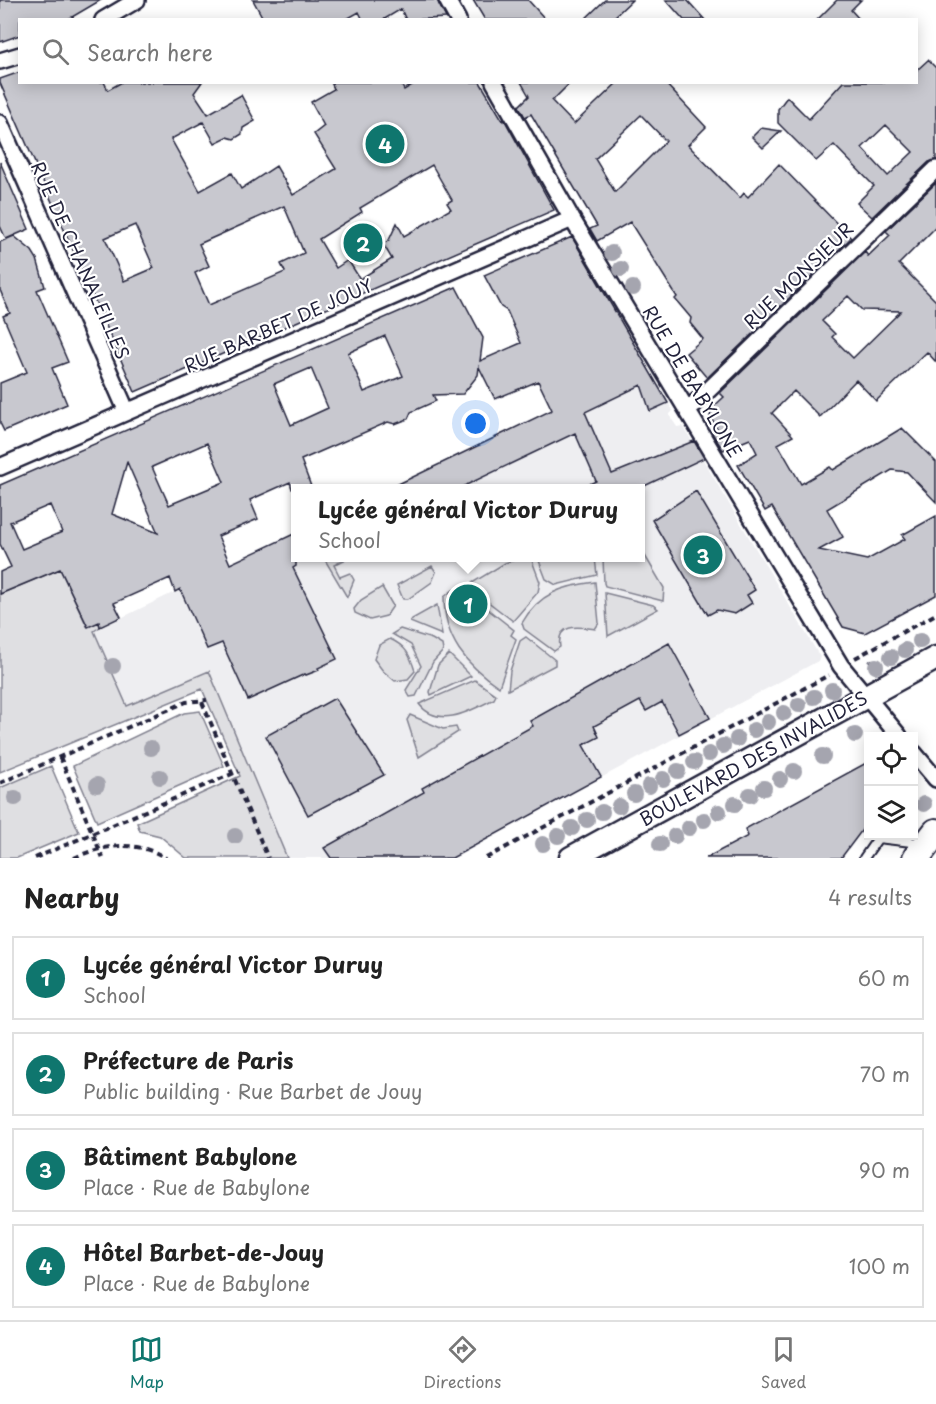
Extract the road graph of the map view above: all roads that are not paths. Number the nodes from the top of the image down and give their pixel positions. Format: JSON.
{"nodes":[{"id":1,"x":137,"y":0,"type":"edge"},
{"id":2,"x":447,"y":0,"type":"edge"},
{"id":3,"x":106,"y":18,"type":"edge"},
{"id":4,"x":457,"y":18,"type":"edge"},
{"id":5,"x":18,"y":56,"type":"edge"},
{"id":6,"x":0,"y":62,"type":"edge"},
{"id":7,"x":495,"y":84,"type":"edge"},
{"id":8,"x":0,"y":123,"type":"edge"},
{"id":9,"x":936,"y":169,"type":"edge"},
{"id":10,"x":572,"y":219,"type":"junction"},
{"id":11,"x":688,"y":410,"type":"junction"},
{"id":12,"x":127,"y":412,"type":"junction"},
{"id":13,"x":0,"y":467,"type":"edge"},
{"id":14,"x":936,"y":658,"type":"edge"},
{"id":15,"x":865,"y":696,"type":"junction"},
{"id":16,"x":896,"y":732,"type":"edge"},
{"id":17,"x":918,"y":758,"type":"edge"},
{"id":18,"x":936,"y":779,"type":"edge"},
{"id":19,"x":928,"y":848,"type":"edge"},
{"id":20,"x":571,"y":858,"type":"edge"},
{"id":21,"x":864,"y":858,"type":"edge"}],
"edges":[{"from":1,"to":3,"type":"street"},
{"from":2,"to":4,"type":"street"},
{"from":5,"to":6,"type":"street"},
{"from":7,"to":10,"type":"street","name":"RUE DE BABYLONE"},
{"from":8,"to":12,"type":"street","name":"RUE DE CHANALEILLES"},
{"from":9,"to":11,"type":"street","name":"RUE MONSIEUR"},
{"from":10,"to":11,"type":"street","name":"RUE DE BABYLONE"},
{"from":10,"to":12,"type":"street","name":"RUE BARBET DE JOUY"},
{"from":11,"to":15,"type":"street","name":"RUE DE BABYLONE"},
{"from":12,"to":13,"type":"street","name":"RUE BARBET DE JOUY"},
{"from":14,"to":15,"type":"main road","name":"BOULEVARD DES INVALIDES"},
{"from":15,"to":16,"type":"street","name":"RUE DE BABYLONE"},
{"from":15,"to":20,"type":"main road","name":"BOULEVARD DES INVALIDES"},
{"from":17,"to":18,"type":"street"},
{"from":19,"to":21,"type":"lane"}]}
